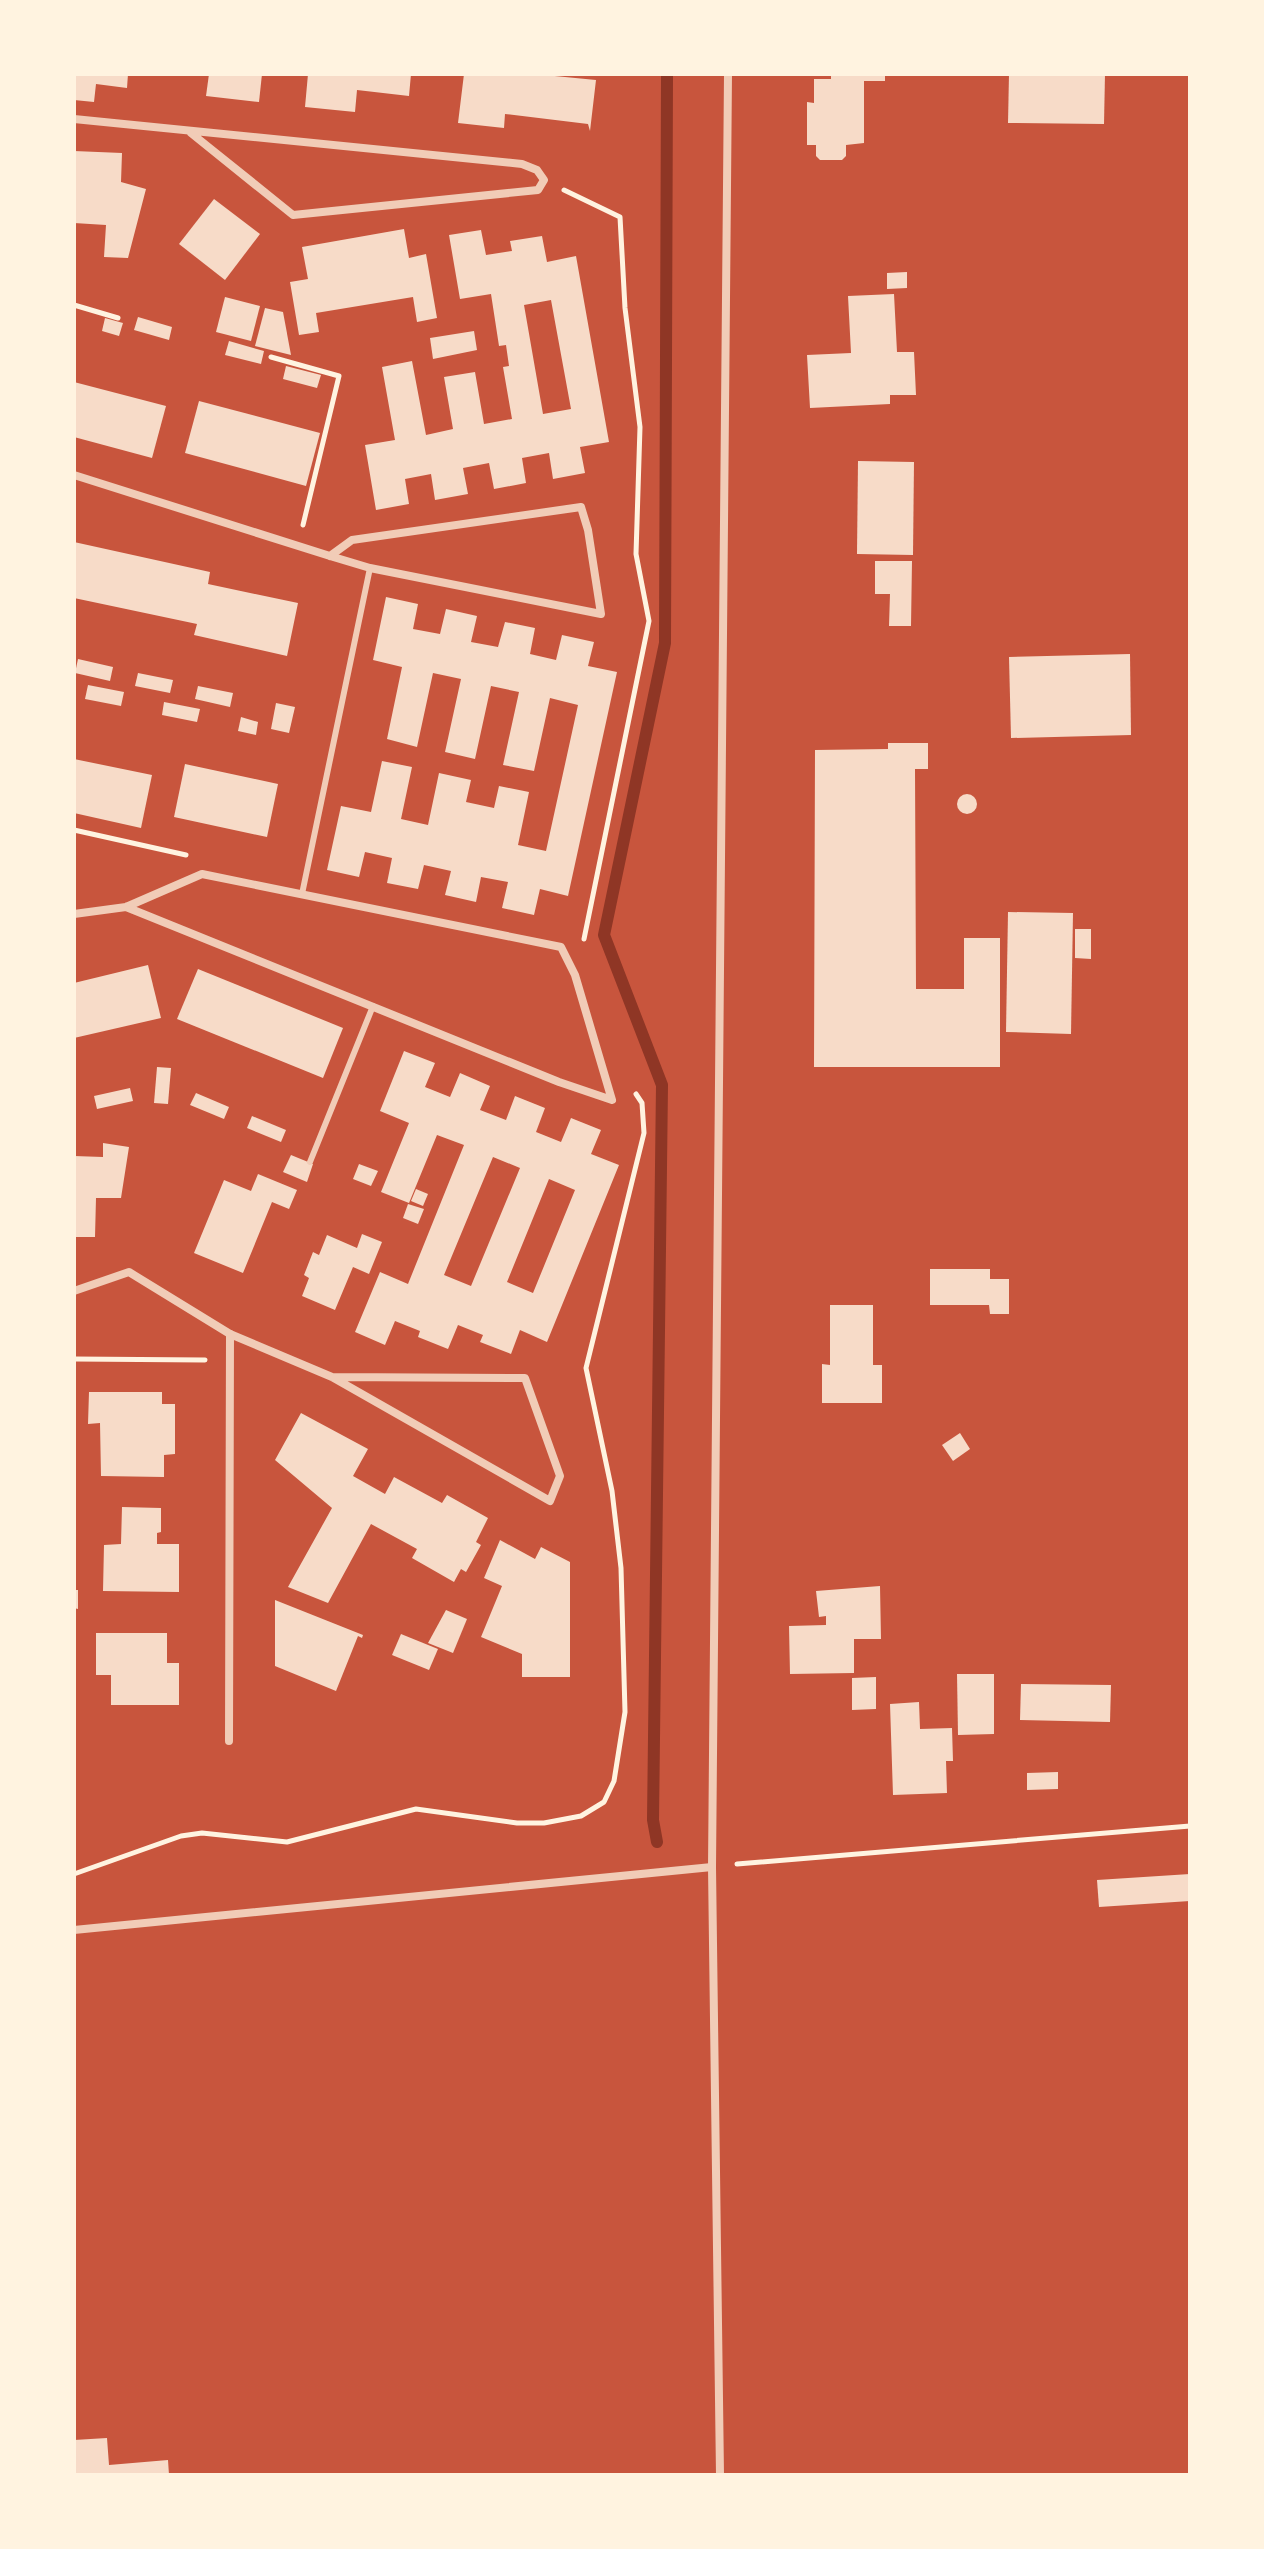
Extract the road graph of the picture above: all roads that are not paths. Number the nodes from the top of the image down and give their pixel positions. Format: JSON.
{"nodes":[{"id":1,"x":728,"y":74,"type":"edge"},
{"id":2,"x":74,"y":119,"type":"edge"},
{"id":3,"x":191,"y":133,"type":"junction"},
{"id":4,"x":74,"y":475,"type":"edge"},
{"id":5,"x":330,"y":556,"type":"junction"},
{"id":6,"x":370,"y":568,"type":"junction"},
{"id":7,"x":302,"y":894,"type":"junction"},
{"id":8,"x":126,"y":907,"type":"junction"},
{"id":9,"x":74,"y":914,"type":"edge"},
{"id":10,"x":373,"y":1005,"type":"junction"},
{"id":11,"x":310,"y":1162,"type":"dead end"},
{"id":12,"x":74,"y":1291,"type":"edge"},
{"id":13,"x":230,"y":1334,"type":"junction"},
{"id":14,"x":332,"y":1377,"type":"junction"},
{"id":15,"x":229,"y":1741,"type":"dead end"},
{"id":16,"x":712,"y":1867,"type":"junction"},
{"id":17,"x":74,"y":1930,"type":"edge"},
{"id":18,"x":720,"y":2475,"type":"edge"}],
"edges":[{"from":1,"to":16,"type":"street"},
{"from":2,"to":3,"type":"street"},
{"from":3,"to":3,"type":"street"},
{"from":4,"to":5,"type":"street"},
{"from":5,"to":6,"type":"street"},
{"from":5,"to":6,"type":"street"},
{"from":6,"to":7,"type":"lane"},
{"from":7,"to":8,"type":"street"},
{"from":7,"to":10,"type":"street"},
{"from":8,"to":9,"type":"street"},
{"from":8,"to":10,"type":"street"},
{"from":10,"to":11,"type":"lane"},
{"from":12,"to":13,"type":"street"},
{"from":13,"to":14,"type":"street"},
{"from":13,"to":15,"type":"street"},
{"from":14,"to":14,"type":"street"},
{"from":16,"to":17,"type":"street"},
{"from":16,"to":18,"type":"street"}]}
